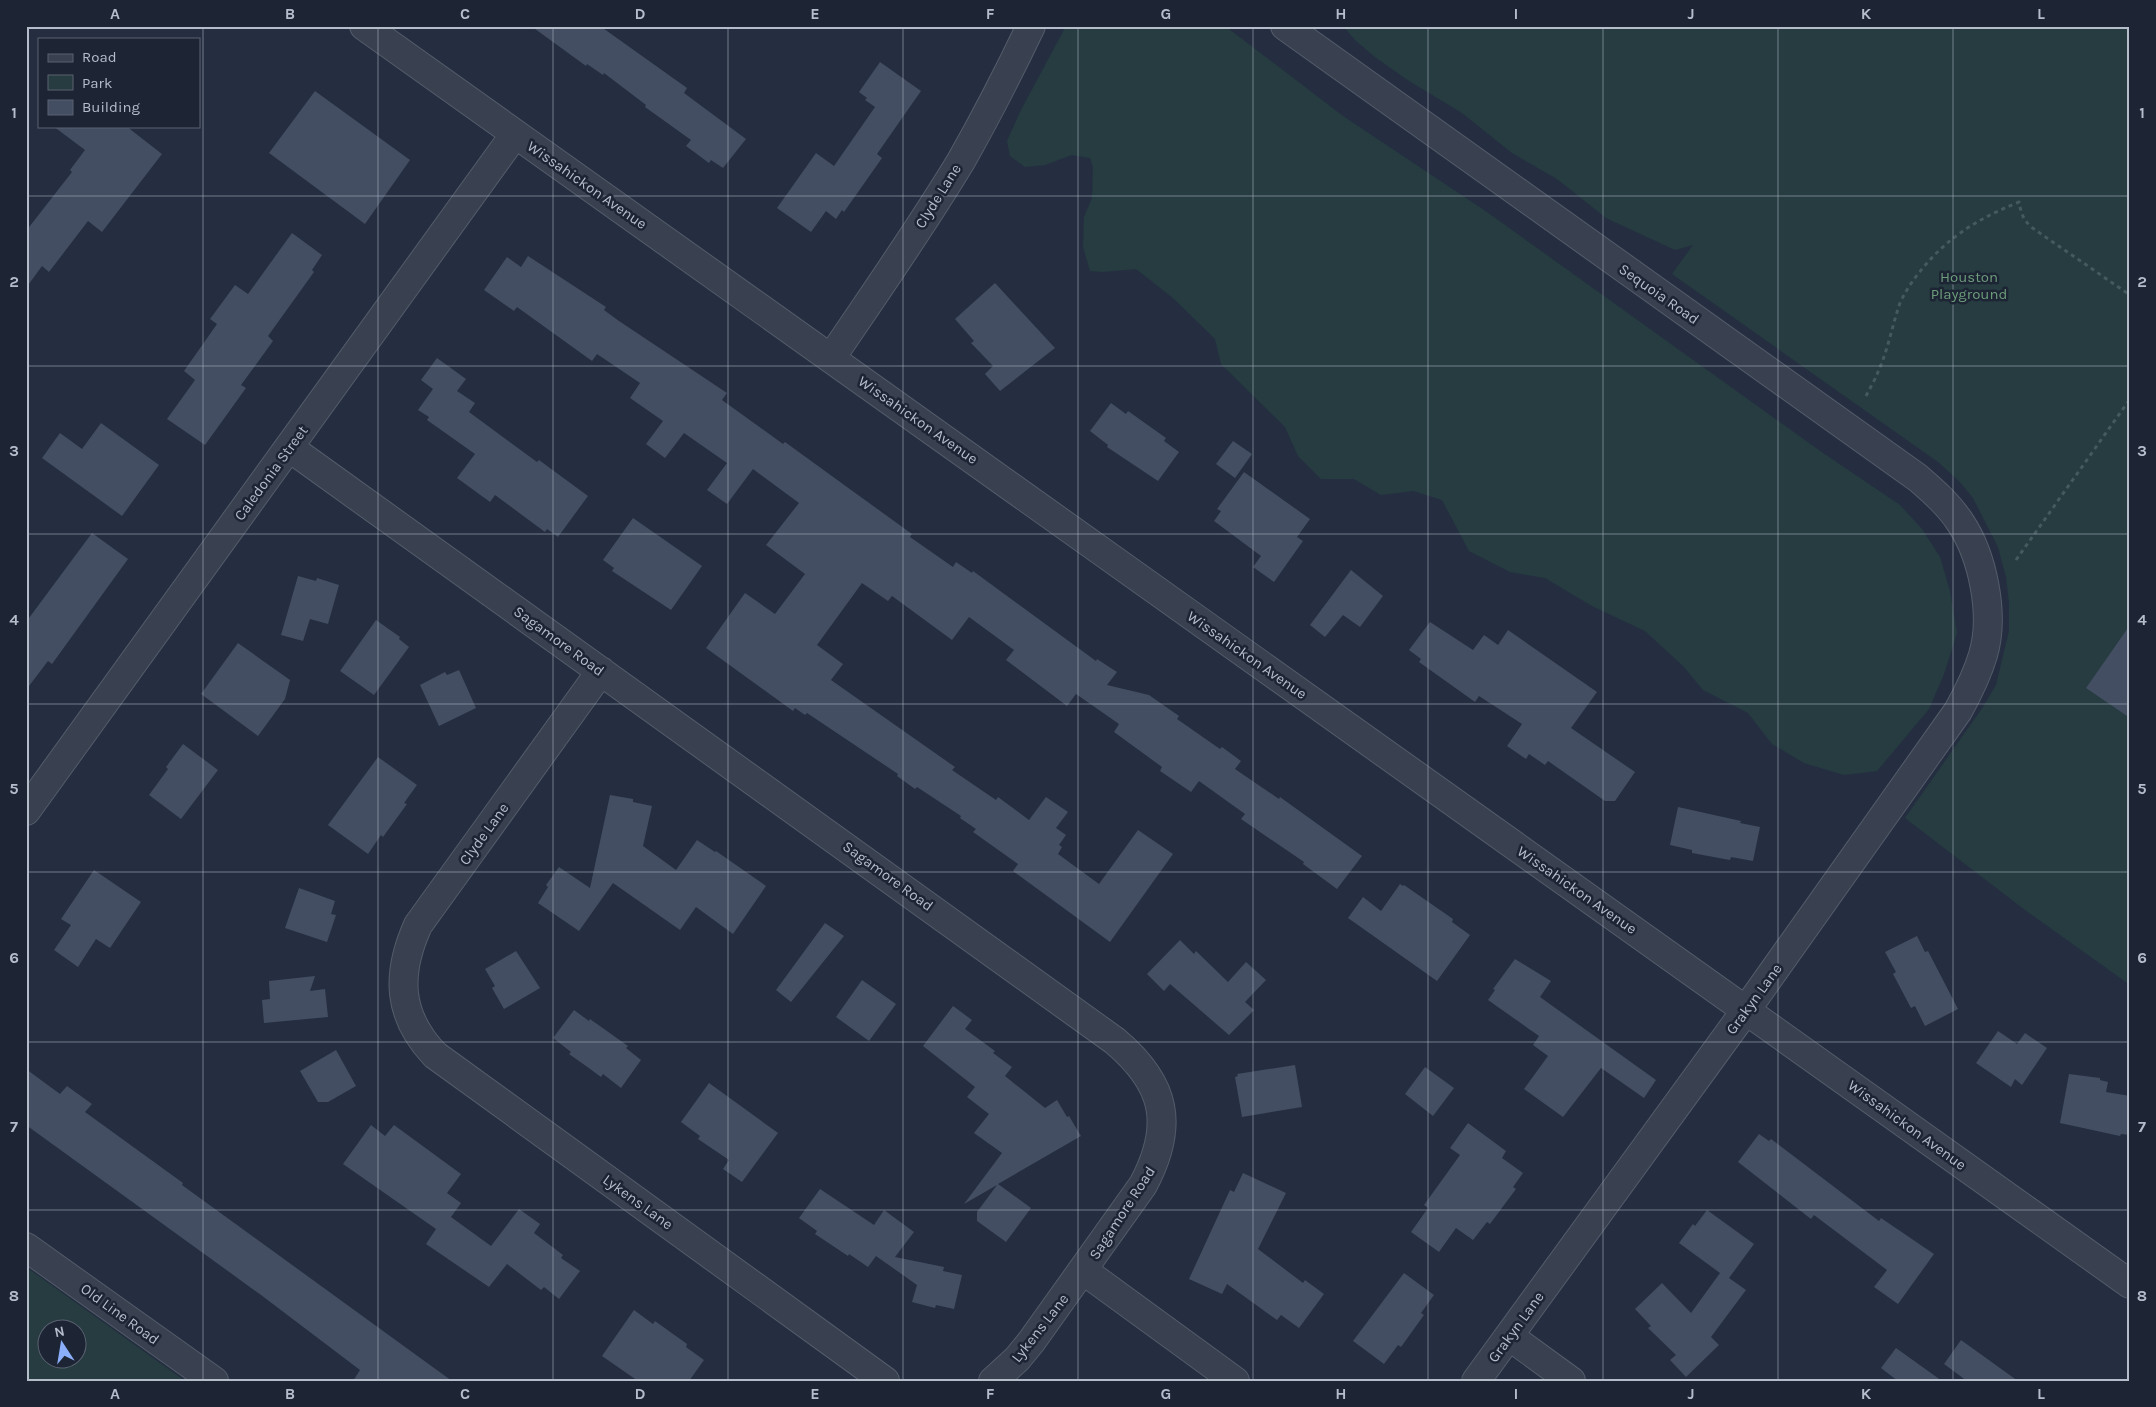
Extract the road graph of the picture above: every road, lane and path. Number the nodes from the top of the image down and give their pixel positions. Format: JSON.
{"nodes":[{"id":1,"x":364,"y":26,"type":"edge"},
{"id":2,"x":1031,"y":26,"type":"edge"},
{"id":3,"x":1285,"y":26,"type":"edge"},
{"id":4,"x":515,"y":134,"type":"junction"},
{"id":5,"x":2130,"y":295,"type":"edge"},
{"id":6,"x":831,"y":358,"type":"junction"},
{"id":7,"x":1866,"y":396,"type":"dead end"},
{"id":8,"x":2130,"y":399,"type":"edge"},
{"id":9,"x":290,"y":448,"type":"junction"},
{"id":10,"x":2016,"y":560,"type":"dead end"},
{"id":11,"x":1986,"y":598,"type":"joint"},
{"id":12,"x":601,"y":671,"type":"junction"},
{"id":13,"x":26,"y":811,"type":"edge"},
{"id":14,"x":407,"y":1010,"type":"joint"},
{"id":15,"x":1746,"y":1010,"type":"junction"},
{"id":16,"x":26,"y":1247,"type":"edge"},
{"id":17,"x":1084,"y":1271,"type":"junction"},
{"id":18,"x":2130,"y":1284,"type":"edge"},
{"id":19,"x":1509,"y":1336,"type":"junction"},
{"id":20,"x":214,"y":1381,"type":"edge"},
{"id":21,"x":885,"y":1381,"type":"edge"},
{"id":22,"x":992,"y":1381,"type":"edge"},
{"id":23,"x":1235,"y":1381,"type":"edge"},
{"id":24,"x":1476,"y":1381,"type":"edge"},
{"id":25,"x":1571,"y":1381,"type":"edge"}],
"edges":[{"from":1,"to":4,"type":"street","name":"Wissahickon Avenue"},
{"from":2,"to":6,"type":"street","name":"Clyde Lane"},
{"from":3,"to":11,"type":"street","name":"Sequoia Road"},
{"from":4,"to":6,"type":"street","name":"Wissahickon Avenue"},
{"from":4,"to":9,"type":"street","name":"Caledonia Street"},
{"from":5,"to":7,"type":"path"},
{"from":6,"to":15,"type":"street","name":"Wissahickon Avenue"},
{"from":8,"to":10,"type":"path"},
{"from":9,"to":12,"type":"street","name":"Sagamore Road"},
{"from":9,"to":13,"type":"street","name":"Caledonia Street"},
{"from":11,"to":15,"type":"street","name":"Grakyn Lane"},
{"from":12,"to":14,"type":"street","name":"Clyde Lane"},
{"from":12,"to":17,"type":"street","name":"Sagamore Road"},
{"from":14,"to":21,"type":"street","name":"Lykens Lane"},
{"from":15,"to":18,"type":"street","name":"Wissahickon Avenue"},
{"from":15,"to":19,"type":"street","name":"Grakyn Lane"},
{"from":16,"to":20,"type":"street","name":"Old Line Road"},
{"from":17,"to":22,"type":"street","name":"Lykens Lane"},
{"from":17,"to":23,"type":"street","name":"Sagamore Road"},
{"from":19,"to":24,"type":"street","name":"Grakyn Lane"},
{"from":19,"to":25,"type":"street"}]}
